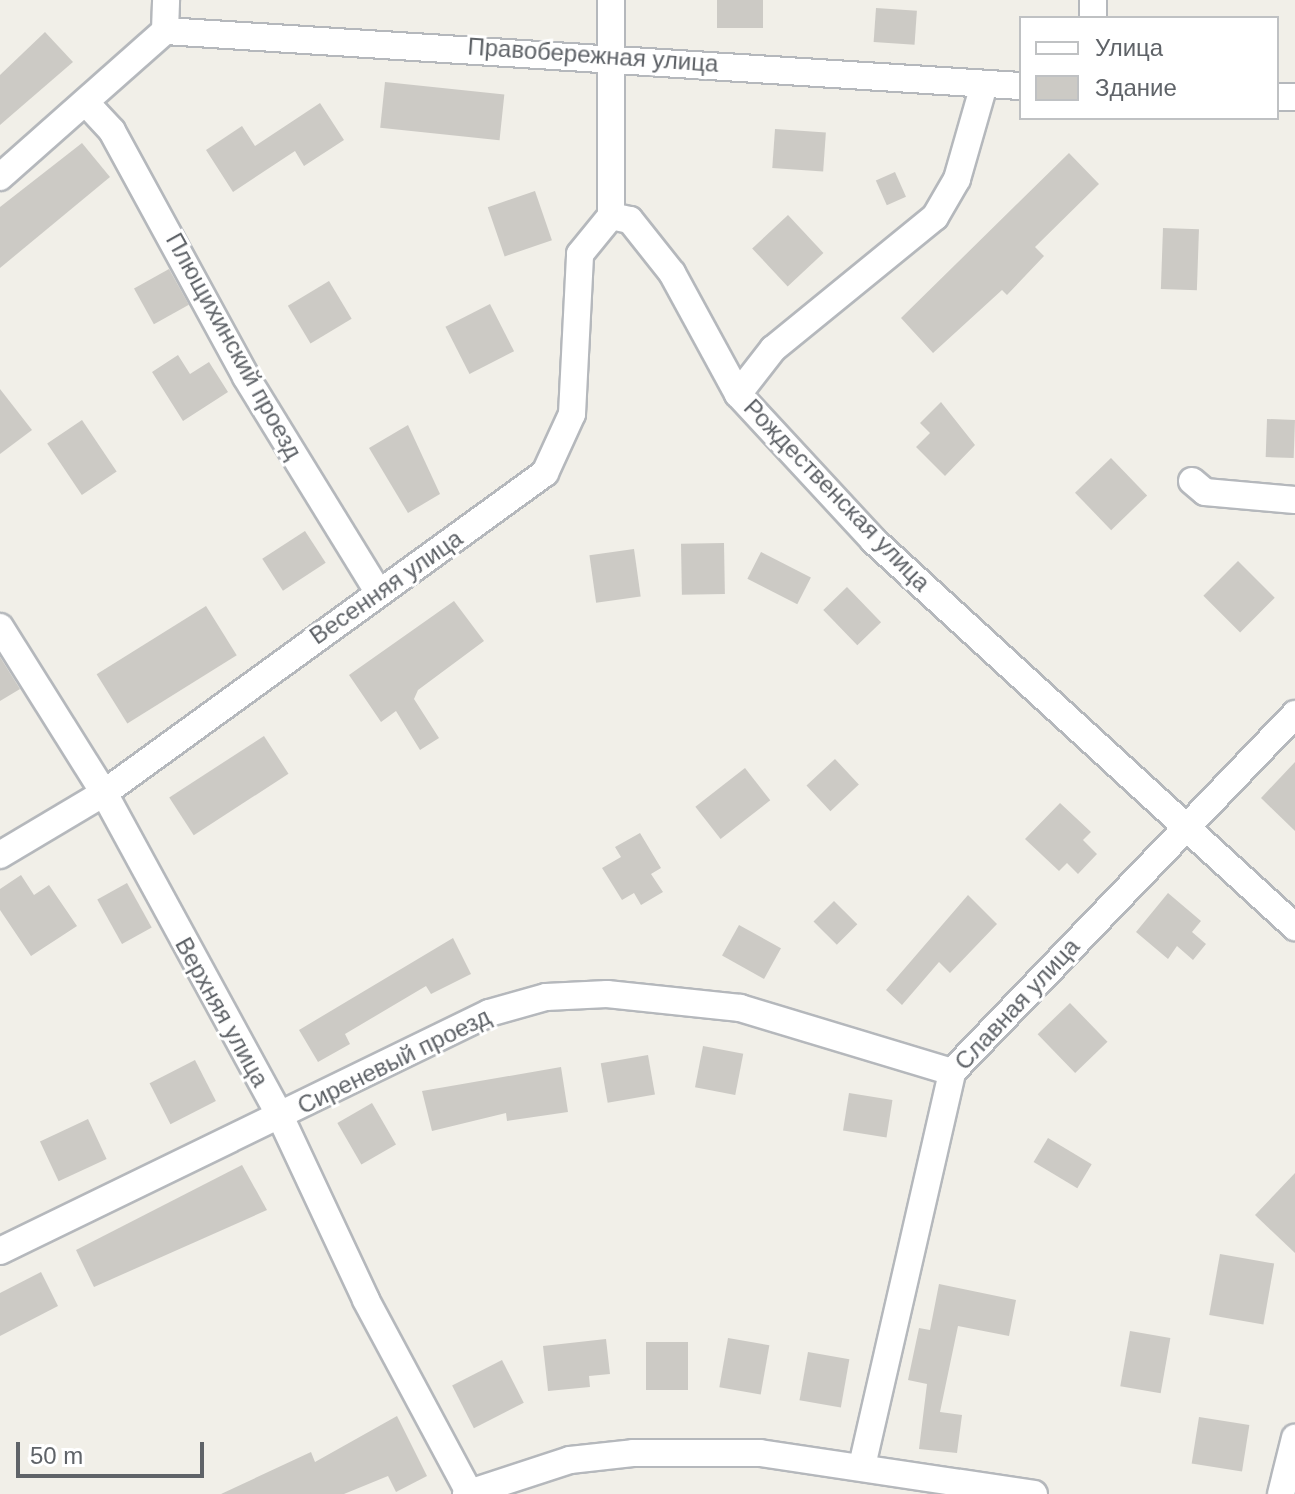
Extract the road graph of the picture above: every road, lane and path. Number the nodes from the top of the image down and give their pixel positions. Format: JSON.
{"nodes":[{"id":1,"x":166,"y":0,"type":"edge"},
{"id":2,"x":611,"y":0,"type":"edge"},
{"id":3,"x":165,"y":31,"type":"junction"},
{"id":4,"x":608,"y":54,"type":"junction"},
{"id":5,"x":984,"y":85,"type":"junction"},
{"id":6,"x":1019,"y":86,"type":"edge"},
{"id":7,"x":88,"y":105,"type":"junction"},
{"id":8,"x":0,"y":177,"type":"edge"},
{"id":9,"x":611,"y":216,"type":"junction"},
{"id":10,"x":738,"y":394,"type":"junction"},
{"id":11,"x":1192,"y":481,"type":"dead end"},
{"id":12,"x":1295,"y":500,"type":"edge"},
{"id":13,"x":377,"y":590,"type":"junction"},
{"id":14,"x":0,"y":627,"type":"edge"},
{"id":15,"x":1295,"y":714,"type":"edge"},
{"id":16,"x":104,"y":793,"type":"junction"},
{"id":17,"x":1184,"y":825,"type":"junction"},
{"id":18,"x":0,"y":855,"type":"edge"},
{"id":19,"x":1295,"y":927,"type":"edge"},
{"id":20,"x":952,"y":1072,"type":"junction"},
{"id":21,"x":280,"y":1116,"type":"junction"},
{"id":22,"x":0,"y":1251,"type":"edge"},
{"id":23,"x":1295,"y":1438,"type":"edge"},
{"id":24,"x":862,"y":1466,"type":"junction"},
{"id":25,"x":468,"y":1493,"type":"edge"},
{"id":26,"x":1034,"y":1494,"type":"edge"},
{"id":27,"x":1281,"y":1494,"type":"edge"}],
"edges":[{"from":1,"to":3,"type":"street"},
{"from":2,"to":4,"type":"street"},
{"from":3,"to":4,"type":"street","name":"Правобережная улица"},
{"from":3,"to":7,"type":"street"},
{"from":4,"to":5,"type":"street","name":"Правобережная улица"},
{"from":4,"to":9,"type":"street"},
{"from":5,"to":6,"type":"street","name":"Правобережная улица"},
{"from":5,"to":10,"type":"street"},
{"from":7,"to":8,"type":"street"},
{"from":7,"to":13,"type":"street","name":"Плющихинский проезд"},
{"from":9,"to":10,"type":"street","name":"Рождественская улица"},
{"from":9,"to":13,"type":"street","name":"Весенняя улица"},
{"from":10,"to":17,"type":"street","name":"Рождественская улица"},
{"from":11,"to":12,"type":"street"},
{"from":13,"to":16,"type":"street","name":"Весенняя улица"},
{"from":14,"to":16,"type":"street","name":"Верхняя улица"},
{"from":15,"to":17,"type":"street","name":"Славная улица"},
{"from":16,"to":18,"type":"street","name":"Весенняя улица"},
{"from":16,"to":21,"type":"street","name":"Верхняя улица"},
{"from":17,"to":19,"type":"street","name":"Рождественская улица"},
{"from":17,"to":20,"type":"street","name":"Славная улица"},
{"from":20,"to":21,"type":"street","name":"Сиреневый проезд"},
{"from":20,"to":24,"type":"street","name":"Славная улица"},
{"from":21,"to":22,"type":"street","name":"Сиреневый проезд"},
{"from":21,"to":25,"type":"street","name":"Верхняя улица"},
{"from":23,"to":27,"type":"street"},
{"from":24,"to":25,"type":"street"},
{"from":24,"to":26,"type":"street"}]}
